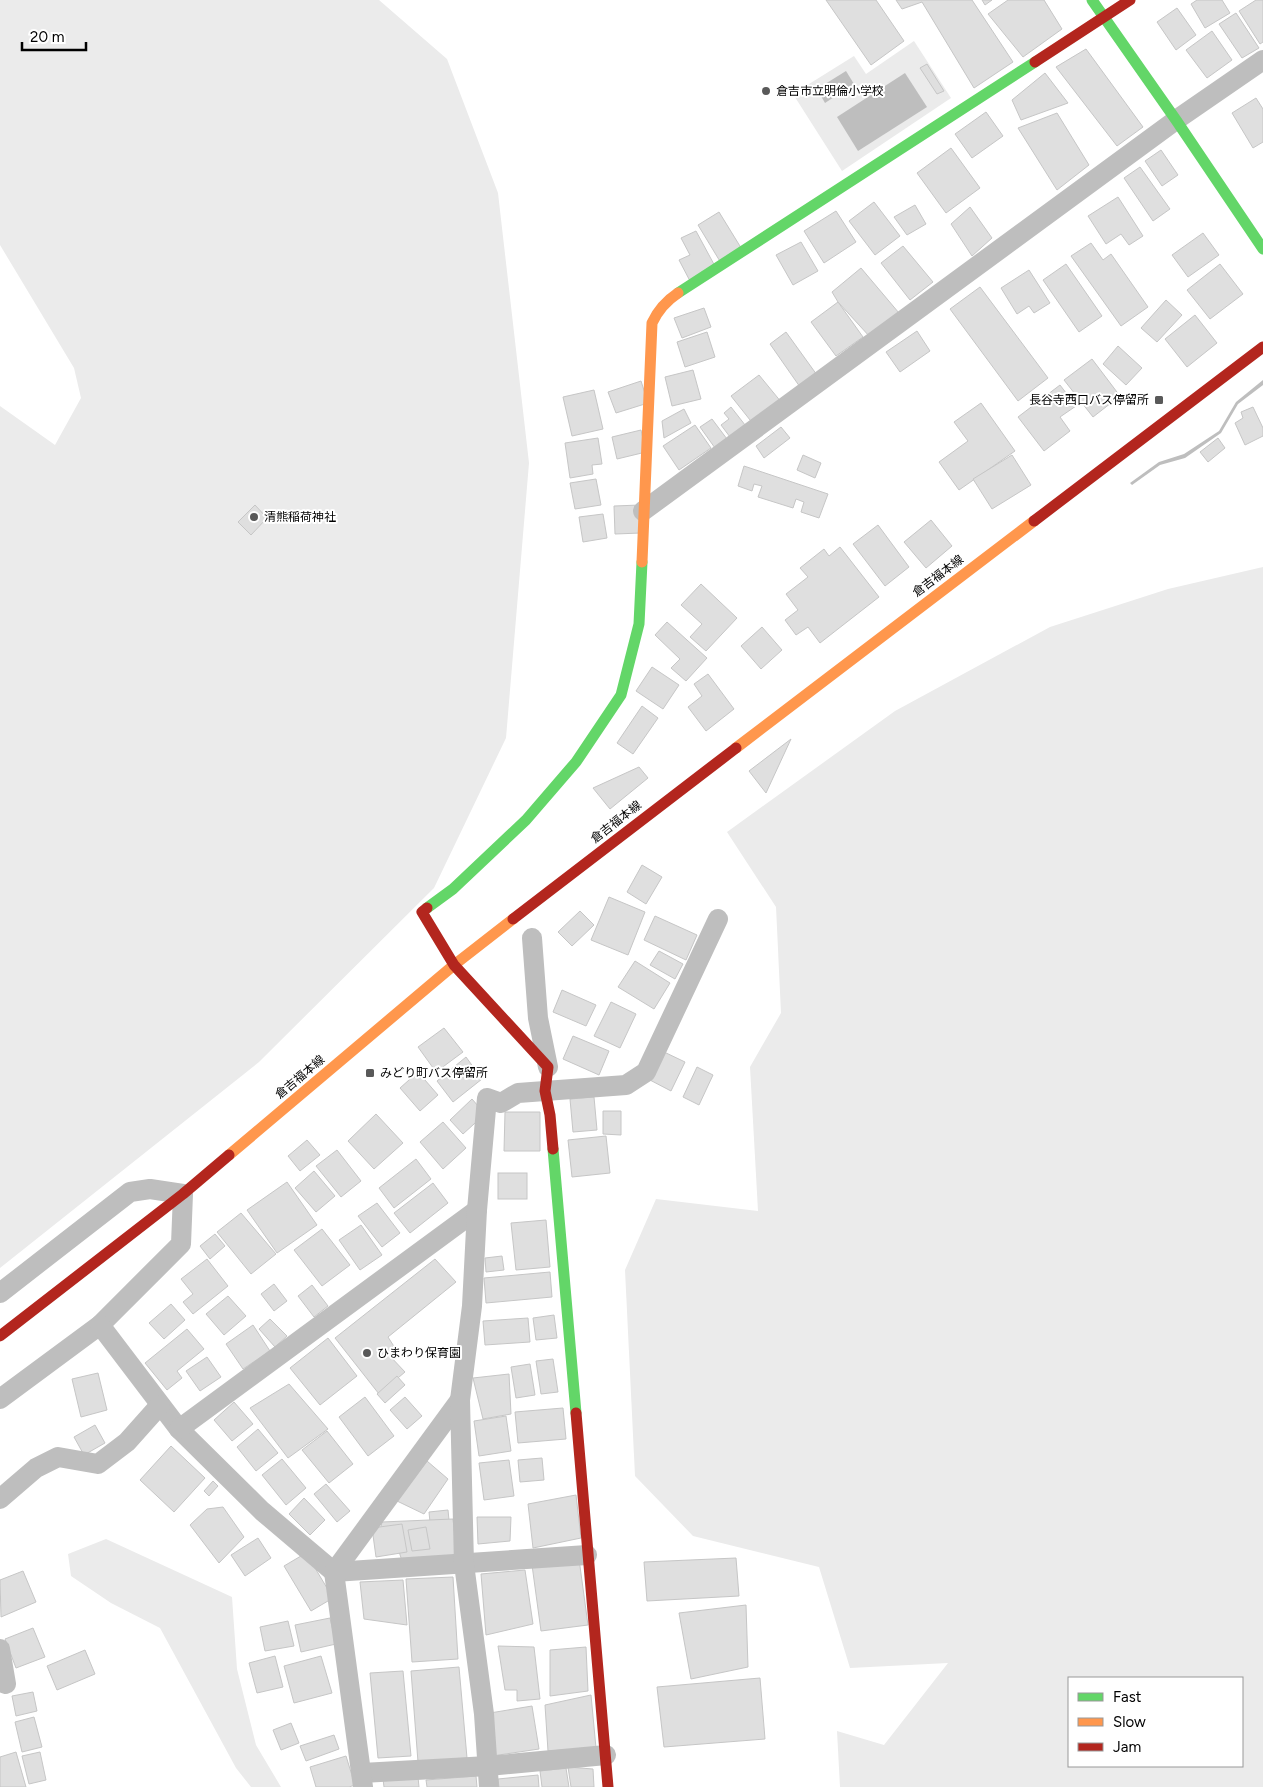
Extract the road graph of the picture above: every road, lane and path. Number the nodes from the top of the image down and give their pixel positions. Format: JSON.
{"nodes":[{"id":1,"x":1092,"y":0,"type":"edge"},
{"id":2,"x":1130,"y":0,"type":"edge"},
{"id":3,"x":1104,"y":18,"type":"junction"},
{"id":4,"x":1263,"y":60,"type":"edge"},
{"id":5,"x":1176,"y":120,"type":"junction"},
{"id":6,"x":1263,"y":249,"type":"edge"},
{"id":7,"x":1263,"y":347,"type":"edge"},
{"id":8,"x":643,"y":511,"type":"junction"},
{"id":9,"x":718,"y":918,"type":"dead end"},
{"id":10,"x":532,"y":938,"type":"dead end"},
{"id":11,"x":454,"y":965,"type":"junction"},
{"id":12,"x":548,"y":1067,"type":"junction"},
{"id":13,"x":545,"y":1091,"type":"junction"},
{"id":14,"x":183,"y":1194,"type":"junction"},
{"id":15,"x":477,"y":1210,"type":"junction"},
{"id":16,"x":0,"y":1293,"type":"edge"},
{"id":17,"x":100,"y":1324,"type":"junction"},
{"id":18,"x":0,"y":1336,"type":"edge"},
{"id":19,"x":0,"y":1399,"type":"edge"},
{"id":20,"x":460,"y":1400,"type":"junction"},
{"id":21,"x":160,"y":1404,"type":"junction"},
{"id":22,"x":179,"y":1429,"type":"junction"},
{"id":23,"x":0,"y":1499,"type":"edge"},
{"id":24,"x":587,"y":1555,"type":"junction"},
{"id":25,"x":464,"y":1564,"type":"junction"},
{"id":26,"x":334,"y":1572,"type":"junction"},
{"id":27,"x":0,"y":1649,"type":"edge"},
{"id":28,"x":0,"y":1682,"type":"edge"},
{"id":29,"x":606,"y":1755,"type":"junction"},
{"id":30,"x":488,"y":1766,"type":"junction"},
{"id":31,"x":362,"y":1780,"type":"edge"},
{"id":32,"x":489,"y":1787,"type":"edge"},
{"id":33,"x":608,"y":1787,"type":"edge"}],
"edges":[{"from":1,"to":3,"type":"street"},
{"from":2,"to":3,"type":"street"},
{"from":3,"to":5,"type":"street"},
{"from":3,"to":8,"type":"street"},
{"from":4,"to":5,"type":"street"},
{"from":5,"to":6,"type":"street"},
{"from":5,"to":8,"type":"street"},
{"from":7,"to":11,"type":"street","name":"倉吉福本線"},
{"from":8,"to":11,"type":"street"},
{"from":9,"to":13,"type":"street"},
{"from":10,"to":12,"type":"street"},
{"from":11,"to":12,"type":"street"},
{"from":11,"to":14,"type":"street","name":"倉吉福本線"},
{"from":12,"to":13,"type":"street"},
{"from":13,"to":15,"type":"street"},
{"from":13,"to":24,"type":"street"},
{"from":14,"to":16,"type":"street"},
{"from":14,"to":17,"type":"street"},
{"from":14,"to":18,"type":"street","name":"倉吉福本線"},
{"from":15,"to":20,"type":"street"},
{"from":15,"to":22,"type":"street"},
{"from":17,"to":19,"type":"street"},
{"from":17,"to":21,"type":"street"},
{"from":20,"to":25,"type":"street"},
{"from":20,"to":26,"type":"street"},
{"from":21,"to":22,"type":"street"},
{"from":21,"to":23,"type":"street"},
{"from":22,"to":26,"type":"street"},
{"from":24,"to":25,"type":"street"},
{"from":24,"to":29,"type":"street"},
{"from":25,"to":26,"type":"street"},
{"from":25,"to":30,"type":"street"},
{"from":26,"to":31,"type":"street"},
{"from":27,"to":28,"type":"street"},
{"from":29,"to":30,"type":"street"},
{"from":29,"to":33,"type":"street"},
{"from":30,"to":31,"type":"street"},
{"from":30,"to":32,"type":"street"}]}
